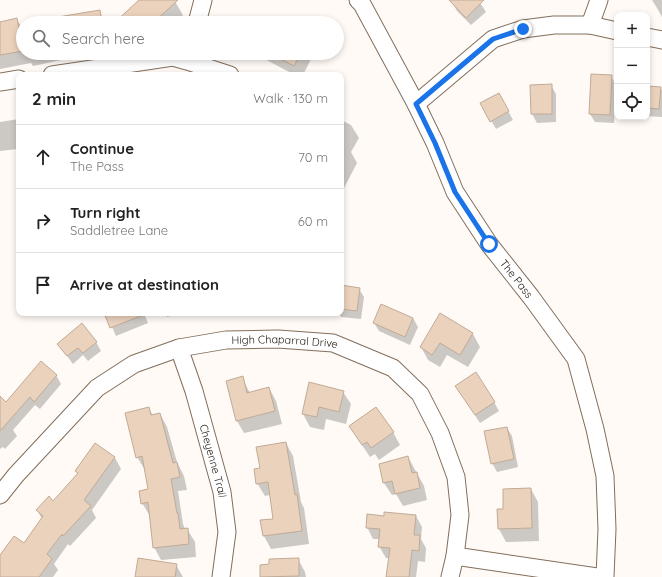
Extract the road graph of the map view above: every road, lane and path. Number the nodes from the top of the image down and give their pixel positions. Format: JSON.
{"nodes":[{"id":1,"x":203,"y":0,"type":"edge"},
{"id":2,"x":358,"y":0,"type":"edge"},
{"id":3,"x":599,"y":0,"type":"edge"},
{"id":4,"x":199,"y":16,"type":"edge"},
{"id":5,"x":590,"y":25,"type":"junction"},
{"id":6,"x":614,"y":30,"type":"edge"},
{"id":7,"x":650,"y":38,"type":"edge"},
{"id":8,"x":662,"y":40,"type":"edge"},
{"id":9,"x":149,"y":60,"type":"edge"},
{"id":10,"x":195,"y":60,"type":"edge"},
{"id":11,"x":71,"y":72,"type":"edge"},
{"id":12,"x":223,"y":72,"type":"edge"},
{"id":13,"x":16,"y":79,"type":"edge"},
{"id":14,"x":0,"y":82,"type":"edge"},
{"id":15,"x":416,"y":104,"type":"junction"},
{"id":16,"x":178,"y":348,"type":"junction"},
{"id":17,"x":0,"y":495,"type":"edge"},
{"id":18,"x":455,"y":556,"type":"junction"},
{"id":19,"x":221,"y":577,"type":"edge"},
{"id":20,"x":450,"y":577,"type":"edge"},
{"id":21,"x":597,"y":577,"type":"edge"},
{"id":22,"x":605,"y":577,"type":"edge"}],
"edges":[{"from":1,"to":4,"type":"street"},
{"from":2,"to":15,"type":"street","name":"The Pass"},
{"from":3,"to":5,"type":"street"},
{"from":5,"to":6,"type":"street"},
{"from":5,"to":15,"type":"street"},
{"from":7,"to":8,"type":"street"},
{"from":9,"to":11,"type":"street"},
{"from":10,"to":12,"type":"street"},
{"from":13,"to":14,"type":"street"},
{"from":15,"to":22,"type":"street","name":"The Pass"},
{"from":16,"to":17,"type":"street","name":"High Chaparral Drive"},
{"from":16,"to":18,"type":"street","name":"High Chaparral Drive"},
{"from":16,"to":19,"type":"street","name":"Cheyenne Trail"},
{"from":18,"to":20,"type":"street","name":"High Chaparral Drive"},
{"from":18,"to":21,"type":"street"}]}
